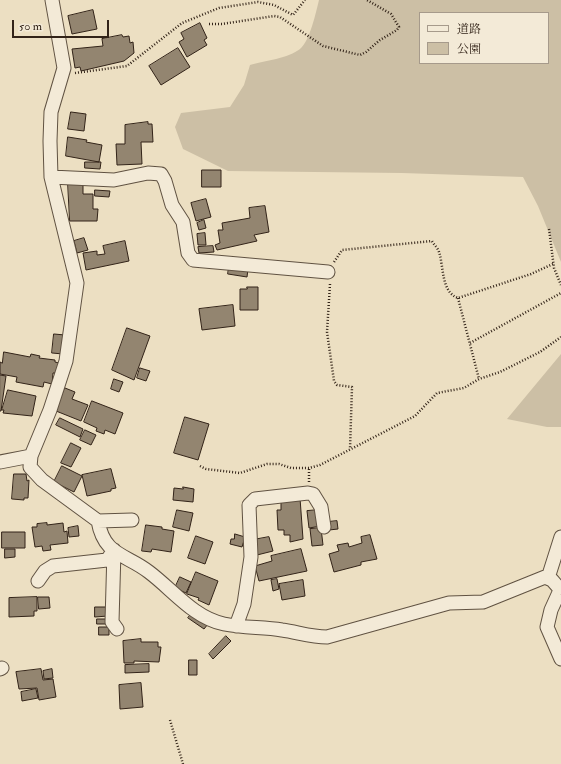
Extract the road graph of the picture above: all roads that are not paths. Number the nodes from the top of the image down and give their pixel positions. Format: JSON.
{"nodes":[{"id":1,"x":52,"y":0,"type":"edge"},
{"id":2,"x":52,"y":177,"type":"junction"},
{"id":3,"x":328,"y":272,"type":"road end"},
{"id":4,"x":31,"y":456,"type":"junction"},
{"id":5,"x":0,"y":462,"type":"edge"},
{"id":6,"x":132,"y":520,"type":"dead end"},
{"id":7,"x":98,"y":521,"type":"junction"},
{"id":8,"x":324,"y":527,"type":"dead end"},
{"id":9,"x":561,"y":537,"type":"edge"},
{"id":10,"x":114,"y":550,"type":"junction"},
{"id":11,"x":548,"y":578,"type":"junction"},
{"id":12,"x":38,"y":581,"type":"dead end"},
{"id":13,"x":560,"y":588,"type":"edge"},
{"id":14,"x":236,"y":626,"type":"junction"},
{"id":15,"x":117,"y":629,"type":"dead end"},
{"id":16,"x":561,"y":659,"type":"edge"}],
"edges":[{"from":1,"to":2,"type":"street"},
{"from":2,"to":3,"type":"street"},
{"from":2,"to":4,"type":"street"},
{"from":4,"to":5,"type":"street"},
{"from":4,"to":7,"type":"street"},
{"from":6,"to":7,"type":"street"},
{"from":7,"to":10,"type":"street"},
{"from":8,"to":14,"type":"street"},
{"from":9,"to":11,"type":"street"},
{"from":10,"to":12,"type":"street"},
{"from":10,"to":14,"type":"street"},
{"from":10,"to":15,"type":"street"},
{"from":11,"to":13,"type":"street"},
{"from":11,"to":14,"type":"street"},
{"from":13,"to":16,"type":"street"}]}
